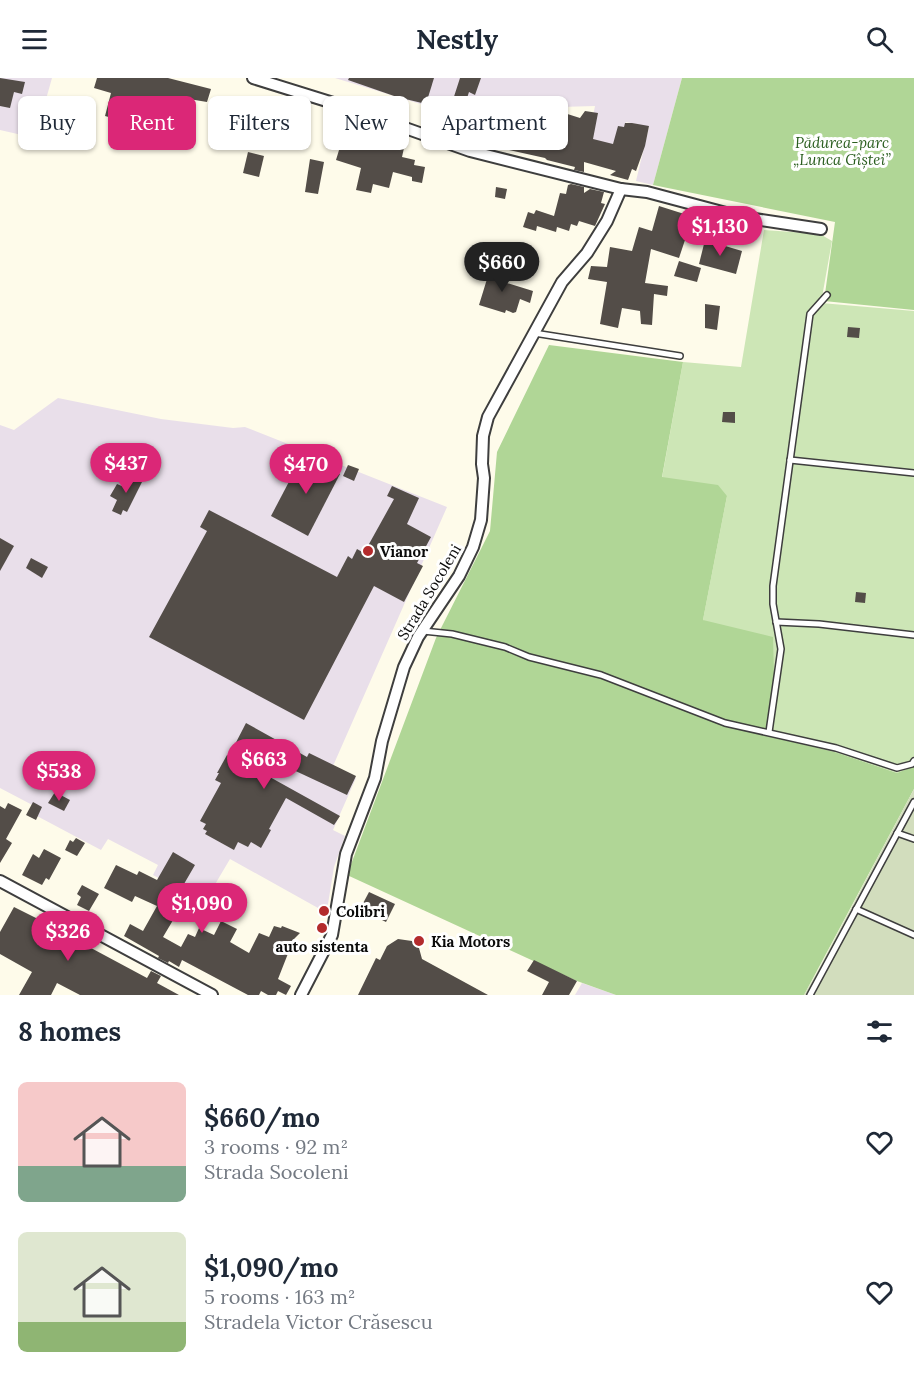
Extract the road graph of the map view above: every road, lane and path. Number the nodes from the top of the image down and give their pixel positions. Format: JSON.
{"nodes":[{"id":1,"x":253,"y":78,"type":"edge"},
{"id":2,"x":621,"y":189,"type":"junction"},
{"id":3,"x":821,"y":229,"type":"dead end"},
{"id":4,"x":827,"y":295,"type":"dead end"},
{"id":5,"x":533,"y":333,"type":"junction"},
{"id":6,"x":680,"y":356,"type":"dead end"},
{"id":7,"x":790,"y":460,"type":"junction"},
{"id":8,"x":914,"y":474,"type":"edge"},
{"id":9,"x":776,"y":622,"type":"junction"},
{"id":10,"x":423,"y":631,"type":"junction"},
{"id":11,"x":914,"y":635,"type":"edge"},
{"id":12,"x":769,"y":732,"type":"junction"},
{"id":13,"x":914,"y":761,"type":"edge"},
{"id":14,"x":914,"y":802,"type":"edge"},
{"id":15,"x":897,"y":833,"type":"junction"},
{"id":16,"x":914,"y":839,"type":"edge"},
{"id":17,"x":1,"y":885,"type":"edge"},
{"id":18,"x":856,"y":909,"type":"junction"},
{"id":19,"x":914,"y":935,"type":"edge"},
{"id":20,"x":212,"y":995,"type":"edge"},
{"id":21,"x":301,"y":995,"type":"edge"},
{"id":22,"x":810,"y":995,"type":"edge"}],
"edges":[{"from":1,"to":2,"type":"street"},
{"from":2,"to":3,"type":"street"},
{"from":2,"to":5,"type":"street","name":"Strada Socoleni"},
{"from":4,"to":7,"type":"lane"},
{"from":5,"to":6,"type":"lane"},
{"from":5,"to":10,"type":"street","name":"Strada Socoleni"},
{"from":7,"to":8,"type":"lane"},
{"from":7,"to":9,"type":"lane"},
{"from":9,"to":11,"type":"lane"},
{"from":9,"to":12,"type":"lane"},
{"from":10,"to":12,"type":"lane"},
{"from":10,"to":21,"type":"street","name":"Strada Socoleni"},
{"from":12,"to":13,"type":"lane"},
{"from":14,"to":15,"type":"lane"},
{"from":15,"to":16,"type":"lane"},
{"from":15,"to":18,"type":"lane"},
{"from":17,"to":20,"type":"street"},
{"from":18,"to":19,"type":"lane"},
{"from":18,"to":22,"type":"lane"}]}
